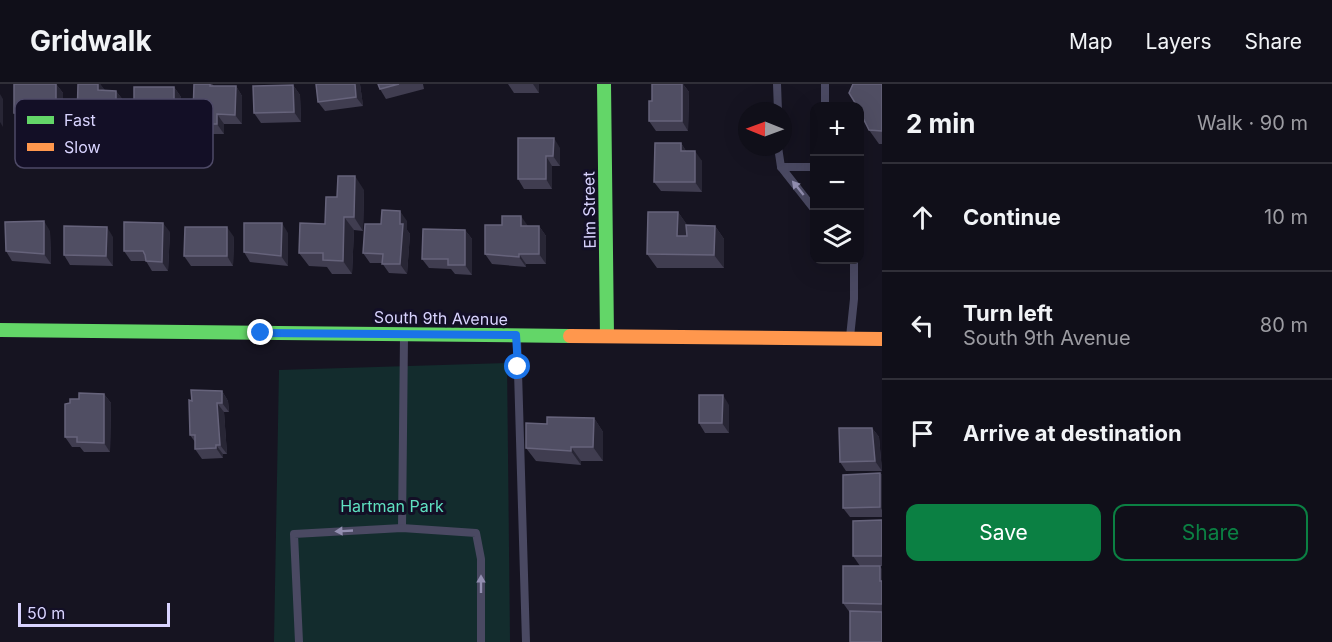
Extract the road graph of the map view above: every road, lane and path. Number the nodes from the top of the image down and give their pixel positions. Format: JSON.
{"nodes":[{"id":1,"x":604,"y":84,"type":"edge"},
{"id":2,"x":777,"y":84,"type":"edge"},
{"id":3,"x":825,"y":84,"type":"edge"},
{"id":4,"x":778,"y":102,"type":"edge"},
{"id":5,"x":825,"y":102,"type":"edge"},
{"id":6,"x":779,"y":156,"type":"edge"},
{"id":7,"x":781,"y":167,"type":"junction"},
{"id":8,"x":810,"y":167,"type":"edge"},
{"id":9,"x":810,"y":204,"type":"edge"},
{"id":10,"x":854,"y":264,"type":"edge"},
{"id":11,"x":0,"y":330,"type":"edge"},
{"id":12,"x":404,"y":334,"type":"junction"},
{"id":13,"x":516,"y":335,"type":"junction"},
{"id":14,"x":607,"y":336,"type":"junction"},
{"id":15,"x":850,"y":339,"type":"junction"},
{"id":16,"x":882,"y":339,"type":"edge"},
{"id":17,"x":402,"y":528,"type":"junction"},
{"id":18,"x":299,"y":642,"type":"edge"},
{"id":19,"x":481,"y":642,"type":"edge"},
{"id":20,"x":526,"y":642,"type":"edge"}],
"edges":[{"from":1,"to":14,"type":"street","name":"Elm Street"},
{"from":2,"to":4,"type":"lane"},
{"from":3,"to":5,"type":"lane"},
{"from":6,"to":7,"type":"lane"},
{"from":7,"to":8,"type":"lane"},
{"from":9,"to":7,"type":"lane","one_way":true},
{"from":10,"to":15,"type":"lane"},
{"from":11,"to":12,"type":"street","name":"South 9th Avenue"},
{"from":12,"to":13,"type":"street","name":"South 9th Avenue"},
{"from":12,"to":17,"type":"lane"},
{"from":13,"to":14,"type":"street","name":"South 9th Avenue"},
{"from":13,"to":20,"type":"lane"},
{"from":14,"to":15,"type":"street","name":"South 9th Avenue"},
{"from":15,"to":16,"type":"street","name":"South 9th Avenue"},
{"from":17,"to":18,"type":"lane","one_way":true},
{"from":19,"to":17,"type":"lane","one_way":true}]}
